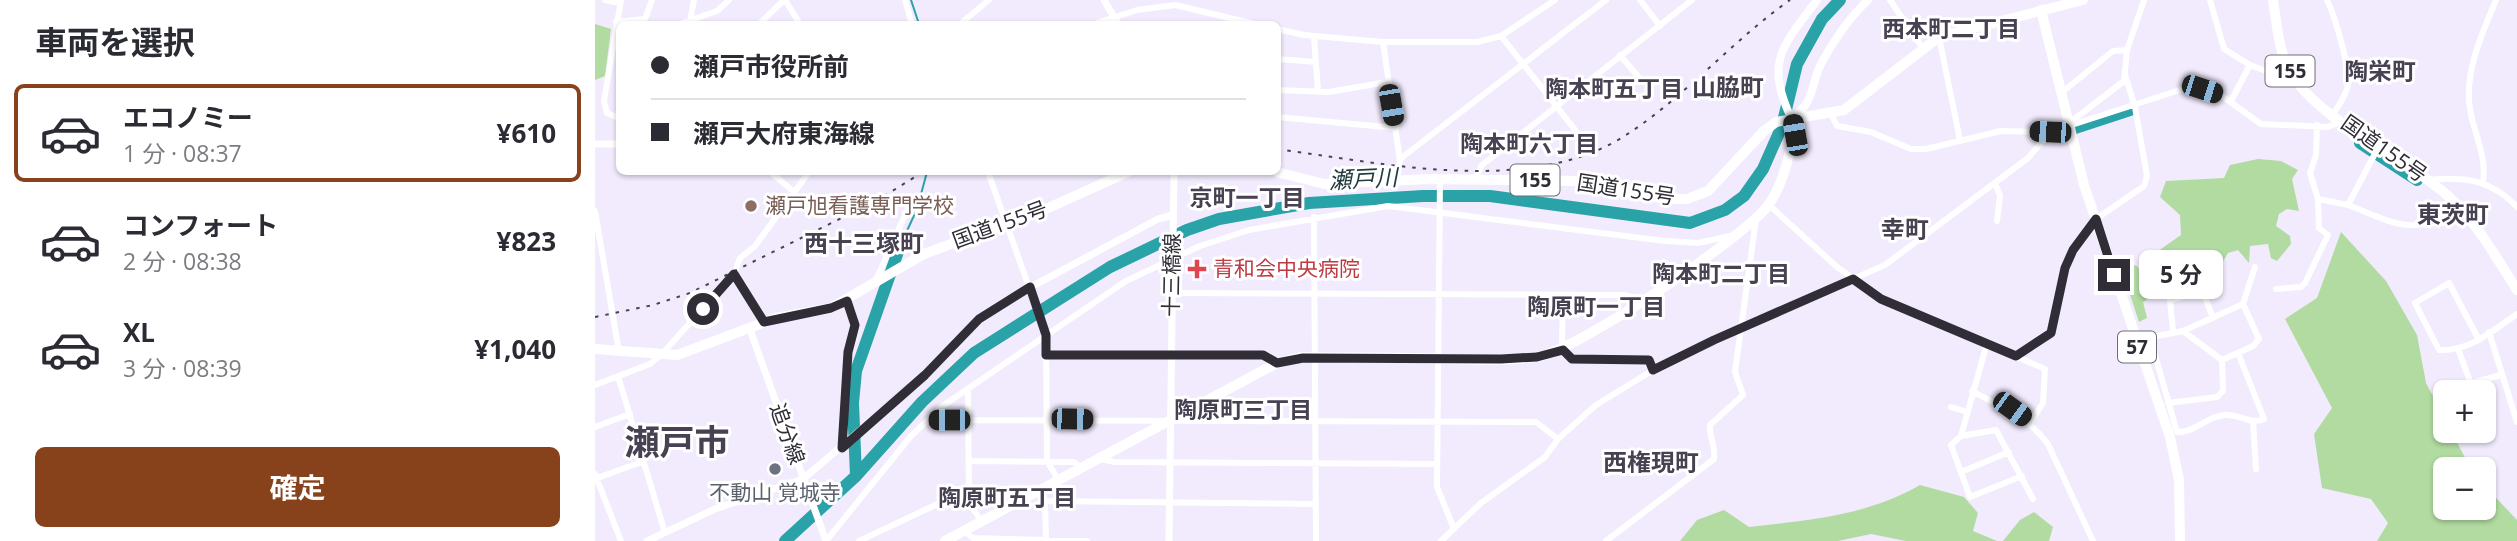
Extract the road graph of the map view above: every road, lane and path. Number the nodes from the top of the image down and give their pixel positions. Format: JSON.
{"nodes":[{"id":1,"x":605,"y":0,"type":"edge"},
{"id":2,"x":652,"y":0,"type":"edge"},
{"id":3,"x":694,"y":0,"type":"edge"},
{"id":4,"x":729,"y":0,"type":"edge"},
{"id":5,"x":784,"y":0,"type":"edge"},
{"id":6,"x":905,"y":0,"type":"edge"},
{"id":7,"x":989,"y":0,"type":"edge"},
{"id":8,"x":1104,"y":0,"type":"edge"},
{"id":9,"x":1555,"y":0,"type":"edge"},
{"id":10,"x":1606,"y":0,"type":"edge"},
{"id":11,"x":1640,"y":0,"type":"edge"},
{"id":12,"x":1692,"y":0,"type":"edge"},
{"id":13,"x":1817,"y":0,"type":"edge"},
{"id":14,"x":1868,"y":0,"type":"edge"},
{"id":15,"x":1890,"y":0,"type":"edge"},
{"id":16,"x":2083,"y":0,"type":"edge"},
{"id":17,"x":2144,"y":0,"type":"edge"},
{"id":18,"x":2210,"y":0,"type":"edge"},
{"id":19,"x":2273,"y":0,"type":"edge"},
{"id":20,"x":2327,"y":0,"type":"edge"},
{"id":21,"x":2496,"y":0,"type":"edge"},
{"id":22,"x":620,"y":2,"type":"edge"},
{"id":23,"x":2039,"y":5,"type":"edge"},
{"id":24,"x":616,"y":21,"type":"edge"},
{"id":25,"x":626,"y":21,"type":"edge"},
{"id":26,"x":690,"y":21,"type":"edge"},
{"id":27,"x":692,"y":21,"type":"edge"},
{"id":28,"x":762,"y":21,"type":"edge"},
{"id":29,"x":798,"y":21,"type":"edge"},
{"id":30,"x":911,"y":21,"type":"edge"},
{"id":31,"x":964,"y":21,"type":"edge"},
{"id":32,"x":1116,"y":21,"type":"edge"},
{"id":33,"x":1227,"y":21,"type":"edge"},
{"id":34,"x":616,"y":22,"type":"edge"},
{"id":35,"x":1660,"y":26,"type":"junction"},
{"id":36,"x":1281,"y":30,"type":"edge"},
{"id":37,"x":1314,"y":36,"type":"junction"},
{"id":38,"x":1501,"y":36,"type":"junction"},
{"id":39,"x":1939,"y":37,"type":"junction"},
{"id":40,"x":1383,"y":42,"type":"junction"},
{"id":41,"x":1922,"y":47,"type":"junction"},
{"id":42,"x":2127,"y":50,"type":"junction"},
{"id":43,"x":1620,"y":55,"type":"junction"},
{"id":44,"x":1281,"y":59,"type":"edge"},
{"id":45,"x":1316,"y":62,"type":"junction"},
{"id":46,"x":2250,"y":65,"type":"junction"},
{"id":47,"x":1523,"y":66,"type":"junction"},
{"id":48,"x":616,"y":74,"type":"edge"},
{"id":49,"x":609,"y":75,"type":"junction"},
{"id":50,"x":2125,"y":75,"type":"junction"},
{"id":51,"x":1642,"y":81,"type":"dead end"},
{"id":52,"x":1387,"y":82,"type":"junction"},
{"id":53,"x":2298,"y":83,"type":"junction"},
{"id":54,"x":1281,"y":90,"type":"edge"},
{"id":55,"x":1318,"y":92,"type":"junction"},
{"id":56,"x":2060,"y":94,"type":"junction"},
{"id":57,"x":2231,"y":101,"type":"junction"},
{"id":58,"x":2135,"y":107,"type":"junction"},
{"id":59,"x":1556,"y":108,"type":"junction"},
{"id":60,"x":1831,"y":114,"type":"junction"},
{"id":61,"x":616,"y":117,"type":"edge"},
{"id":62,"x":1281,"y":117,"type":"edge"},
{"id":63,"x":1791,"y":118,"type":"junction"},
{"id":64,"x":2338,"y":118,"type":"junction"},
{"id":65,"x":2067,"y":125,"type":"junction"},
{"id":66,"x":2317,"y":125,"type":"junction"},
{"id":67,"x":1396,"y":128,"type":"junction"},
{"id":68,"x":2050,"y":132,"type":"junction"},
{"id":69,"x":1583,"y":140,"type":"dead end"},
{"id":70,"x":1960,"y":140,"type":"junction"},
{"id":71,"x":595,"y":144,"type":"edge"},
{"id":72,"x":616,"y":144,"type":"edge"},
{"id":73,"x":2377,"y":151,"type":"junction"},
{"id":74,"x":1400,"y":159,"type":"junction"},
{"id":75,"x":1281,"y":173,"type":"edge"},
{"id":76,"x":773,"y":175,"type":"edge"},
{"id":77,"x":806,"y":175,"type":"edge"},
{"id":78,"x":989,"y":175,"type":"edge"},
{"id":79,"x":1121,"y":175,"type":"edge"},
{"id":80,"x":1174,"y":175,"type":"edge"},
{"id":81,"x":1396,"y":180,"type":"junction"},
{"id":82,"x":1474,"y":180,"type":"junction"},
{"id":83,"x":2428,"y":180,"type":"junction"},
{"id":84,"x":2483,"y":182,"type":"junction"},
{"id":85,"x":1440,"y":183,"type":"junction"},
{"id":86,"x":1995,"y":183,"type":"junction"},
{"id":87,"x":793,"y":191,"type":"junction"},
{"id":88,"x":2318,"y":199,"type":"junction"},
{"id":89,"x":911,"y":202,"type":"dead end"},
{"id":90,"x":2457,"y":204,"type":"junction"},
{"id":91,"x":1769,"y":205,"type":"junction"},
{"id":92,"x":2348,"y":205,"type":"junction"},
{"id":93,"x":2517,"y":207,"type":"edge"},
{"id":94,"x":1438,"y":210,"type":"junction"},
{"id":95,"x":595,"y":211,"type":"edge"},
{"id":96,"x":1314,"y":217,"type":"junction"},
{"id":97,"x":1173,"y":218,"type":"junction"},
{"id":98,"x":1756,"y":219,"type":"junction"},
{"id":99,"x":2096,"y":219,"type":"junction"},
{"id":100,"x":1997,"y":221,"type":"dead end"},
{"id":101,"x":1005,"y":223,"type":"junction"},
{"id":102,"x":1735,"y":235,"type":"junction"},
{"id":103,"x":1171,"y":255,"type":"junction"},
{"id":104,"x":2255,"y":267,"type":"dead end"},
{"id":105,"x":734,"y":274,"type":"junction"},
{"id":106,"x":1853,"y":279,"type":"junction"},
{"id":107,"x":877,"y":282,"type":"junction"},
{"id":108,"x":2276,"y":289,"type":"dead end"},
{"id":109,"x":2517,"y":290,"type":"edge"},
{"id":110,"x":1032,"y":291,"type":"junction"},
{"id":111,"x":1171,"y":293,"type":"junction"},
{"id":112,"x":1315,"y":293,"type":"junction"},
{"id":113,"x":1438,"y":295,"type":"junction"},
{"id":114,"x":1563,"y":296,"type":"junction"},
{"id":115,"x":1643,"y":300,"type":"junction"},
{"id":116,"x":847,"y":301,"type":"junction"},
{"id":117,"x":2243,"y":304,"type":"junction"},
{"id":118,"x":2517,"y":314,"type":"edge"},
{"id":119,"x":2213,"y":318,"type":"junction"},
{"id":120,"x":764,"y":322,"type":"junction"},
{"id":121,"x":749,"y":327,"type":"junction"},
{"id":122,"x":1742,"y":327,"type":"junction"},
{"id":123,"x":2173,"y":331,"type":"junction"},
{"id":124,"x":2183,"y":331,"type":"junction"},
{"id":125,"x":1045,"y":332,"type":"junction"},
{"id":126,"x":2489,"y":332,"type":"junction"},
{"id":127,"x":2479,"y":340,"type":"junction"},
{"id":128,"x":1987,"y":343,"type":"junction"},
{"id":129,"x":2136,"y":344,"type":"junction"},
{"id":130,"x":595,"y":349,"type":"edge"},
{"id":131,"x":2458,"y":349,"type":"junction"},
{"id":132,"x":1563,"y":350,"type":"junction"},
{"id":133,"x":619,"y":352,"type":"junction"},
{"id":134,"x":2238,"y":353,"type":"junction"},
{"id":135,"x":661,"y":355,"type":"junction"},
{"id":136,"x":1046,"y":355,"type":"junction"},
{"id":137,"x":1171,"y":356,"type":"junction"},
{"id":138,"x":2016,"y":356,"type":"junction"},
{"id":139,"x":1315,"y":358,"type":"junction"},
{"id":140,"x":1439,"y":358,"type":"junction"},
{"id":141,"x":2222,"y":360,"type":"junction"},
{"id":142,"x":1277,"y":363,"type":"junction"},
{"id":143,"x":1653,"y":370,"type":"junction"},
{"id":144,"x":2501,"y":375,"type":"junction"},
{"id":145,"x":618,"y":376,"type":"junction"},
{"id":146,"x":2470,"y":380,"type":"edge"},
{"id":147,"x":2482,"y":380,"type":"edge"},
{"id":148,"x":595,"y":385,"type":"edge"},
{"id":149,"x":968,"y":389,"type":"junction"},
{"id":150,"x":1972,"y":391,"type":"junction"},
{"id":151,"x":2168,"y":403,"type":"junction"},
{"id":152,"x":1951,"y":407,"type":"dead end"},
{"id":153,"x":1967,"y":412,"type":"junction"},
{"id":154,"x":630,"y":414,"type":"junction"},
{"id":155,"x":1047,"y":418,"type":"junction"},
{"id":156,"x":929,"y":420,"type":"junction"},
{"id":157,"x":969,"y":420,"type":"junction"},
{"id":158,"x":1170,"y":421,"type":"junction"},
{"id":159,"x":1315,"y":422,"type":"junction"},
{"id":160,"x":2253,"y":422,"type":"junction"},
{"id":161,"x":2517,"y":422,"type":"edge"},
{"id":162,"x":1438,"y":423,"type":"junction"},
{"id":163,"x":2030,"y":424,"type":"junction"},
{"id":164,"x":595,"y":427,"type":"edge"},
{"id":165,"x":1961,"y":436,"type":"junction"},
{"id":166,"x":1558,"y":439,"type":"junction"},
{"id":167,"x":843,"y":447,"type":"junction"},
{"id":168,"x":2009,"y":452,"type":"junction"},
{"id":169,"x":1098,"y":458,"type":"junction"},
{"id":170,"x":644,"y":461,"type":"junction"},
{"id":171,"x":969,"y":461,"type":"junction"},
{"id":172,"x":1047,"y":461,"type":"junction"},
{"id":173,"x":1170,"y":462,"type":"junction"},
{"id":174,"x":1314,"y":462,"type":"junction"},
{"id":175,"x":1437,"y":464,"type":"junction"},
{"id":176,"x":1080,"y":467,"type":"junction"},
{"id":177,"x":2256,"y":469,"type":"dead end"},
{"id":178,"x":1961,"y":472,"type":"junction"},
{"id":179,"x":2022,"y":476,"type":"junction"},
{"id":180,"x":596,"y":477,"type":"edge"},
{"id":181,"x":803,"y":479,"type":"junction"},
{"id":182,"x":1058,"y":479,"type":"junction"},
{"id":183,"x":1039,"y":490,"type":"junction"},
{"id":184,"x":2033,"y":499,"type":"dead end"},
{"id":185,"x":1045,"y":501,"type":"junction"},
{"id":186,"x":969,"y":502,"type":"junction"},
{"id":187,"x":1171,"y":503,"type":"junction"},
{"id":188,"x":1315,"y":504,"type":"junction"},
{"id":189,"x":981,"y":521,"type":"junction"},
{"id":190,"x":1454,"y":529,"type":"junction"},
{"id":191,"x":665,"y":533,"type":"junction"},
{"id":192,"x":960,"y":535,"type":"edge"},
{"id":193,"x":825,"y":539,"type":"edge"},
{"id":194,"x":621,"y":541,"type":"edge"},
{"id":195,"x":647,"y":541,"type":"edge"},
{"id":196,"x":859,"y":541,"type":"edge"},
{"id":197,"x":945,"y":541,"type":"edge"},
{"id":198,"x":1046,"y":541,"type":"edge"},
{"id":199,"x":1087,"y":541,"type":"edge"},
{"id":200,"x":1169,"y":541,"type":"edge"},
{"id":201,"x":1316,"y":541,"type":"edge"},
{"id":202,"x":1441,"y":541,"type":"edge"},
{"id":203,"x":1606,"y":541,"type":"edge"},
{"id":204,"x":2093,"y":541,"type":"edge"},
{"id":205,"x":2179,"y":541,"type":"edge"}],
"edges":[{"from":1,"to":22,"type":"street"},
{"from":2,"to":25,"type":"street"},
{"from":3,"to":26,"type":"street"},
{"from":4,"to":27,"type":"street"},
{"from":5,"to":28,"type":"street"},
{"from":5,"to":29,"type":"street"},
{"from":6,"to":30,"type":"street"},
{"from":7,"to":31,"type":"street"},
{"from":8,"to":32,"type":"street"},
{"from":9,"to":38,"type":"street"},
{"from":10,"to":47,"type":"street"},
{"from":11,"to":35,"type":"street"},
{"from":12,"to":35,"type":"street"},
{"from":13,"to":63,"type":"main road"},
{"from":14,"to":63,"type":"main road"},
{"from":15,"to":41,"type":"street"},
{"from":16,"to":23,"type":"main road","name":"国道155号","number":"155"},
{"from":17,"to":42,"type":"street"},
{"from":18,"to":46,"type":"street"},
{"from":19,"to":53,"type":"main road","name":"国道155号","number":"155"},
{"from":20,"to":64,"type":"street"},
{"from":21,"to":84,"type":"street"},
{"from":22,"to":24,"type":"street"},
{"from":23,"to":39,"type":"main road","name":"国道155号","number":"155"},
{"from":23,"to":56,"type":"main road","number":"57"},
{"from":32,"to":33,"type":"street"},
{"from":34,"to":49,"type":"street"},
{"from":35,"to":43,"type":"street"},
{"from":36,"to":37,"type":"street"},
{"from":37,"to":40,"type":"street"},
{"from":37,"to":45,"type":"street"},
{"from":38,"to":40,"type":"street"},
{"from":38,"to":47,"type":"street"},
{"from":39,"to":41,"type":"main road","name":"国道155号","number":"155"},
{"from":39,"to":70,"type":"street"},
{"from":40,"to":52,"type":"street"},
{"from":41,"to":60,"type":"main road","name":"国道155号","number":"155"},
{"from":42,"to":50,"type":"street"},
{"from":42,"to":56,"type":"street"},
{"from":43,"to":51,"type":"street"},
{"from":43,"to":59,"type":"street"},
{"from":44,"to":45,"type":"street"},
{"from":45,"to":55,"type":"street"},
{"from":46,"to":53,"type":"street"},
{"from":46,"to":57,"type":"street"},
{"from":47,"to":59,"type":"street"},
{"from":47,"to":74,"type":"street"},
{"from":48,"to":49,"type":"street"},
{"from":49,"to":61,"type":"street"},
{"from":50,"to":58,"type":"street"},
{"from":50,"to":65,"type":"street"},
{"from":52,"to":55,"type":"street"},
{"from":52,"to":67,"type":"street"},
{"from":53,"to":64,"type":"main road","name":"国道155号","number":"155"},
{"from":54,"to":55,"type":"street"},
{"from":56,"to":65,"type":"main road","number":"57"},
{"from":57,"to":58,"type":"street"},
{"from":57,"to":66,"type":"street"},
{"from":58,"to":65,"type":"street"},
{"from":58,"to":99,"type":"street"},
{"from":59,"to":69,"type":"street"},
{"from":59,"to":82,"type":"street"},
{"from":60,"to":63,"type":"main road","name":"国道155号","number":"155"},
{"from":60,"to":70,"type":"street"},
{"from":62,"to":67,"type":"street"},
{"from":63,"to":82,"type":"main road","name":"国道155号","number":"155"},
{"from":63,"to":91,"type":"main road"},
{"from":64,"to":66,"type":"street"},
{"from":64,"to":73,"type":"main road","name":"国道155号","number":"155"},
{"from":65,"to":68,"type":"street"},
{"from":65,"to":99,"type":"main road","number":"57"},
{"from":66,"to":88,"type":"street"},
{"from":67,"to":74,"type":"street"},
{"from":68,"to":70,"type":"street"},
{"from":68,"to":86,"type":"street"},
{"from":71,"to":72,"type":"street"},
{"from":73,"to":83,"type":"main road","name":"国道155号","number":"155"},
{"from":73,"to":92,"type":"street"},
{"from":74,"to":81,"type":"street"},
{"from":75,"to":81,"type":"main road","name":"国道155号","number":"155"},
{"from":76,"to":87,"type":"street"},
{"from":77,"to":87,"type":"street"},
{"from":78,"to":101,"type":"street"},
{"from":79,"to":101,"type":"main road","name":"国道155号"},
{"from":80,"to":97,"type":"street","name":"十三橋線"},
{"from":81,"to":85,"type":"main road","name":"国道155号","number":"155"},
{"from":82,"to":85,"type":"main road","name":"国道155号","number":"155"},
{"from":83,"to":84,"type":"street"},
{"from":83,"to":90,"type":"main road","name":"国道155号","number":"155"},
{"from":84,"to":93,"type":"street"},
{"from":85,"to":94,"type":"street"},
{"from":86,"to":100,"type":"street"},
{"from":86,"to":106,"type":"street"},
{"from":87,"to":105,"type":"street"},
{"from":88,"to":92,"type":"street"},
{"from":88,"to":108,"type":"street"},
{"from":89,"to":107,"type":"street"},
{"from":90,"to":92,"type":"street"},
{"from":90,"to":109,"type":"main road","name":"国道155号","number":"155"},
{"from":91,"to":98,"type":"main road"},
{"from":91,"to":106,"type":"street"},
{"from":94,"to":96,"type":"street"},
{"from":94,"to":102,"type":"street"},
{"from":94,"to":113,"type":"street"},
{"from":95,"to":133,"type":"street"},
{"from":96,"to":103,"type":"street"},
{"from":96,"to":112,"type":"street"},
{"from":97,"to":103,"type":"street","name":"十三橋線"},
{"from":97,"to":110,"type":"street"},
{"from":98,"to":102,"type":"main road"},
{"from":98,"to":122,"type":"street"},
{"from":99,"to":129,"type":"main road","number":"57"},
{"from":99,"to":138,"type":"street"},
{"from":101,"to":107,"type":"main road","name":"国道155号"},
{"from":101,"to":110,"type":"street"},
{"from":102,"to":115,"type":"main road"},
{"from":103,"to":111,"type":"street","name":"十三橋線"},
{"from":103,"to":125,"type":"street"},
{"from":104,"to":117,"type":"street"},
{"from":105,"to":120,"type":"street"},
{"from":105,"to":135,"type":"street"},
{"from":106,"to":122,"type":"street"},
{"from":106,"to":128,"type":"street"},
{"from":107,"to":116,"type":"main road","name":"国道155号"},
{"from":110,"to":125,"type":"street"},
{"from":110,"to":167,"type":"street"},
{"from":111,"to":112,"type":"street"},
{"from":111,"to":137,"type":"street","name":"十三橋線"},
{"from":112,"to":113,"type":"street"},
{"from":112,"to":139,"type":"street"},
{"from":113,"to":114,"type":"street"},
{"from":113,"to":140,"type":"street"},
{"from":114,"to":115,"type":"street"},
{"from":114,"to":132,"type":"street"},
{"from":115,"to":132,"type":"main road"},
{"from":116,"to":120,"type":"main road","name":"国道155号"},
{"from":116,"to":167,"type":"street"},
{"from":117,"to":119,"type":"street"},
{"from":117,"to":134,"type":"street"},
{"from":118,"to":126,"type":"street"},
{"from":119,"to":123,"type":"street"},
{"from":119,"to":124,"type":"street"},
{"from":120,"to":121,"type":"main road","name":"国道155号"},
{"from":121,"to":135,"type":"main road","name":"国道155号"},
{"from":121,"to":181,"type":"street","name":"追分線"},
{"from":122,"to":143,"type":"street"},
{"from":122,"to":203,"type":"street"},
{"from":123,"to":124,"type":"street"},
{"from":123,"to":129,"type":"street"},
{"from":124,"to":141,"type":"street"},
{"from":125,"to":136,"type":"street"},
{"from":125,"to":149,"type":"street"},
{"from":126,"to":127,"type":"street"},
{"from":126,"to":144,"type":"street"},
{"from":127,"to":131,"type":"street"},
{"from":127,"to":131,"type":"street"},
{"from":128,"to":138,"type":"street"},
{"from":128,"to":150,"type":"street"},
{"from":129,"to":151,"type":"street"},
{"from":129,"to":205,"type":"main road","number":"57"},
{"from":130,"to":133,"type":"main road","name":"国道155号"},
{"from":131,"to":146,"type":"street"},
{"from":132,"to":140,"type":"main road"},
{"from":132,"to":143,"type":"street"},
{"from":133,"to":135,"type":"main road","name":"国道155号"},
{"from":134,"to":141,"type":"street"},
{"from":134,"to":160,"type":"street"},
{"from":135,"to":145,"type":"street"},
{"from":136,"to":137,"type":"street"},
{"from":136,"to":155,"type":"street"},
{"from":137,"to":142,"type":"street"},
{"from":137,"to":158,"type":"street","name":"十三橋線"},
{"from":138,"to":163,"type":"street"},
{"from":139,"to":140,"type":"main road"},
{"from":139,"to":142,"type":"main road"},
{"from":139,"to":159,"type":"street"},
{"from":140,"to":162,"type":"street"},
{"from":141,"to":151,"type":"street"},
{"from":142,"to":158,"type":"main road"},
{"from":143,"to":166,"type":"street"},
{"from":144,"to":147,"type":"street"},
{"from":144,"to":161,"type":"street"},
{"from":145,"to":148,"type":"street"},
{"from":145,"to":154,"type":"street"},
{"from":149,"to":156,"type":"street"},
{"from":149,"to":157,"type":"street"},
{"from":150,"to":153,"type":"street"},
{"from":150,"to":163,"type":"street"},
{"from":151,"to":160,"type":"street"},
{"from":152,"to":153,"type":"street"},
{"from":153,"to":165,"type":"street"},
{"from":154,"to":164,"type":"street"},
{"from":154,"to":170,"type":"street"},
{"from":155,"to":157,"type":"street"},
{"from":155,"to":158,"type":"street"},
{"from":155,"to":172,"type":"street"},
{"from":156,"to":157,"type":"street"},
{"from":156,"to":193,"type":"street"},
{"from":157,"to":171,"type":"street"},
{"from":158,"to":159,"type":"street"},
{"from":158,"to":169,"type":"main road"},
{"from":158,"to":173,"type":"street","name":"十三橋線"},
{"from":159,"to":162,"type":"street"},
{"from":159,"to":174,"type":"street"},
{"from":160,"to":177,"type":"street"},
{"from":162,"to":166,"type":"street"},
{"from":162,"to":175,"type":"street"},
{"from":163,"to":204,"type":"street"},
{"from":165,"to":168,"type":"street"},
{"from":165,"to":178,"type":"street"},
{"from":166,"to":190,"type":"street"},
{"from":167,"to":181,"type":"street"},
{"from":168,"to":178,"type":"street"},
{"from":168,"to":179,"type":"street"},
{"from":169,"to":173,"type":"street"},
{"from":169,"to":176,"type":"main road"},
{"from":170,"to":180,"type":"street"},
{"from":170,"to":191,"type":"street"},
{"from":171,"to":172,"type":"street"},
{"from":171,"to":186,"type":"street"},
{"from":172,"to":176,"type":"street"},
{"from":172,"to":182,"type":"street"},
{"from":173,"to":174,"type":"street"},
{"from":173,"to":187,"type":"street","name":"十三橋線"},
{"from":174,"to":175,"type":"street"},
{"from":174,"to":188,"type":"street"},
{"from":175,"to":190,"type":"street"},
{"from":176,"to":182,"type":"main road"},
{"from":178,"to":179,"type":"street"},
{"from":179,"to":184,"type":"street"},
{"from":180,"to":194,"type":"street"},
{"from":181,"to":191,"type":"street"},
{"from":181,"to":193,"type":"street","name":"追分線"},
{"from":182,"to":183,"type":"main road"},
{"from":183,"to":185,"type":"street"},
{"from":183,"to":189,"type":"main road"},
{"from":185,"to":187,"type":"street"},
{"from":185,"to":198,"type":"street"},
{"from":186,"to":189,"type":"street"},
{"from":186,"to":196,"type":"street"},
{"from":187,"to":188,"type":"street"},
{"from":187,"to":200,"type":"street","name":"十三橋線"},
{"from":188,"to":201,"type":"street"},
{"from":189,"to":192,"type":"main road"},
{"from":190,"to":202,"type":"street"},
{"from":191,"to":195,"type":"street"},
{"from":192,"to":197,"type":"main road"},
{"from":192,"to":198,"type":"street"},
{"from":198,"to":199,"type":"street"}]}
